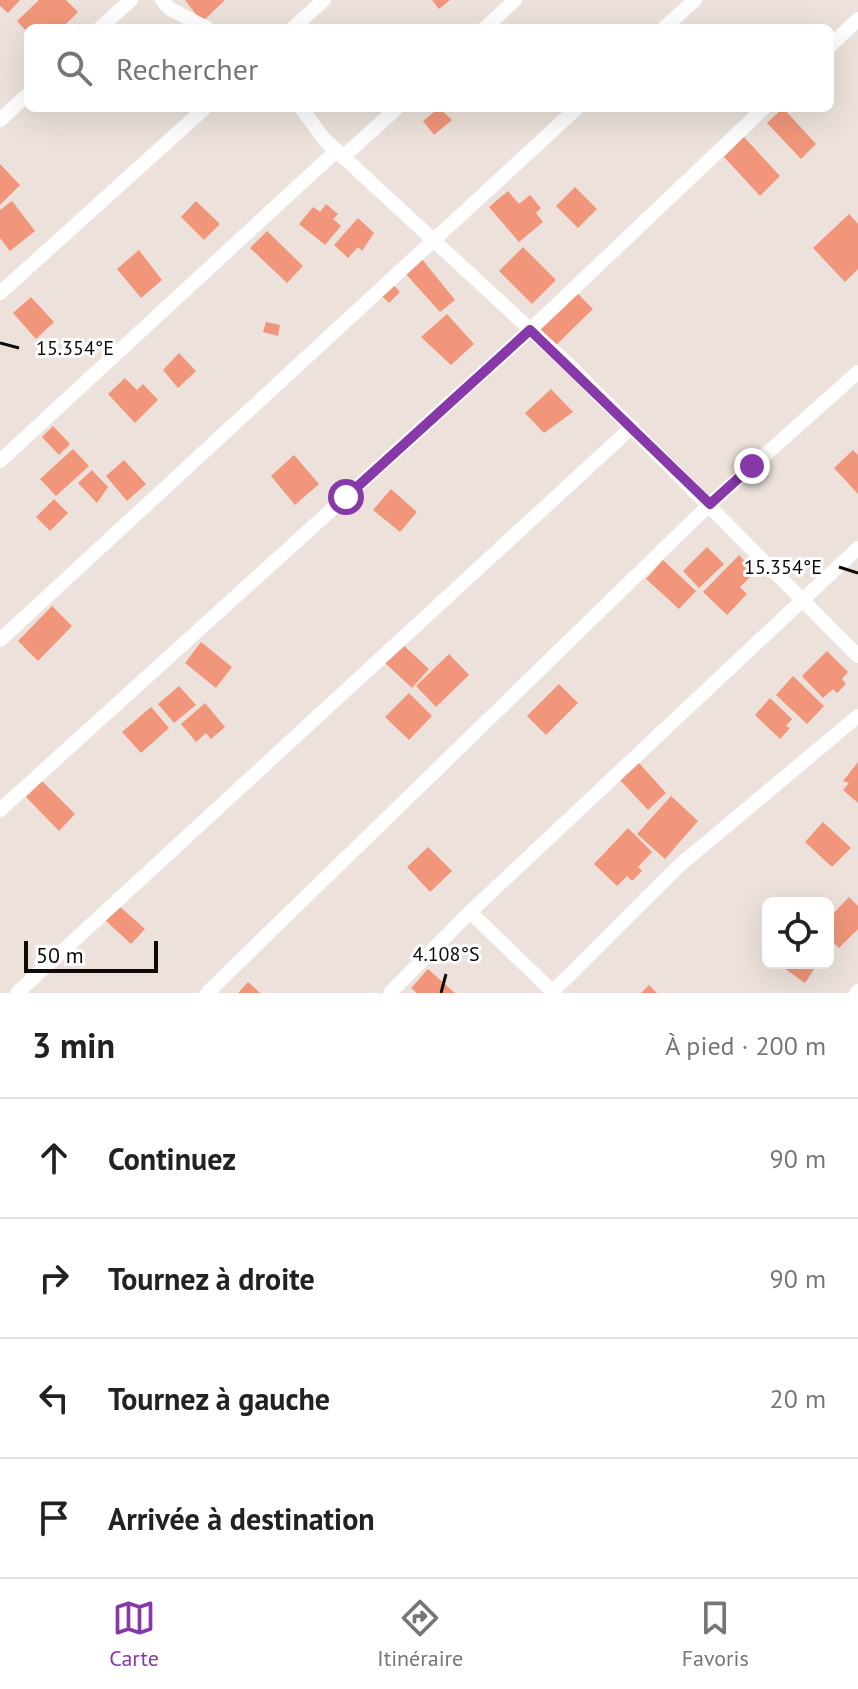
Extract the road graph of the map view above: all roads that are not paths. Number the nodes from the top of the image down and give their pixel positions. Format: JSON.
{"nodes":[{"id":1,"x":131,"y":0,"type":"edge"},
{"id":2,"x":162,"y":0,"type":"edge"},
{"id":3,"x":324,"y":0,"type":"edge"},
{"id":4,"x":515,"y":0,"type":"edge"},
{"id":5,"x":695,"y":0,"type":"edge"},
{"id":6,"x":858,"y":19,"type":"edge"},
{"id":7,"x":104,"y":24,"type":"edge"},
{"id":8,"x":199,"y":24,"type":"edge"},
{"id":9,"x":297,"y":24,"type":"edge"},
{"id":10,"x":489,"y":24,"type":"edge"},
{"id":11,"x":668,"y":24,"type":"edge"},
{"id":12,"x":834,"y":42,"type":"edge"},
{"id":13,"x":24,"y":98,"type":"edge"},
{"id":14,"x":201,"y":112,"type":"edge"},
{"id":15,"x":304,"y":112,"type":"edge"},
{"id":16,"x":392,"y":112,"type":"edge"},
{"id":17,"x":573,"y":112,"type":"edge"},
{"id":18,"x":760,"y":112,"type":"edge"},
{"id":19,"x":0,"y":120,"type":"edge"},
{"id":20,"x":340,"y":154,"type":"junction"},
{"id":21,"x":432,"y":240,"type":"junction"},
{"id":22,"x":0,"y":293,"type":"edge"},
{"id":23,"x":530,"y":330,"type":"junction"},
{"id":24,"x":858,"y":372,"type":"edge"},
{"id":25,"x":632,"y":427,"type":"junction"},
{"id":26,"x":0,"y":461,"type":"edge"},
{"id":27,"x":710,"y":504,"type":"junction"},
{"id":28,"x":858,"y":548,"type":"edge"},
{"id":29,"x":802,"y":597,"type":"junction"},
{"id":30,"x":0,"y":640,"type":"edge"},
{"id":31,"x":858,"y":656,"type":"edge"},
{"id":32,"x":858,"y":716,"type":"edge"},
{"id":33,"x":0,"y":810,"type":"edge"},
{"id":34,"x":470,"y":912,"type":"junction"},
{"id":35,"x":17,"y":993,"type":"edge"},
{"id":36,"x":207,"y":993,"type":"edge"},
{"id":37,"x":390,"y":993,"type":"edge"},
{"id":38,"x":552,"y":993,"type":"edge"}],
"edges":[{"from":1,"to":7,"type":"street"},
{"from":2,"to":8,"type":"street"},
{"from":3,"to":9,"type":"street"},
{"from":4,"to":10,"type":"street"},
{"from":5,"to":11,"type":"street"},
{"from":6,"to":12,"type":"street"},
{"from":13,"to":19,"type":"street"},
{"from":14,"to":22,"type":"street"},
{"from":15,"to":20,"type":"street"},
{"from":16,"to":20,"type":"street"},
{"from":17,"to":21,"type":"street"},
{"from":18,"to":23,"type":"street"},
{"from":20,"to":21,"type":"street"},
{"from":20,"to":26,"type":"street"},
{"from":21,"to":23,"type":"street"},
{"from":21,"to":30,"type":"street"},
{"from":23,"to":25,"type":"street"},
{"from":23,"to":33,"type":"street"},
{"from":24,"to":27,"type":"street"},
{"from":25,"to":27,"type":"street"},
{"from":25,"to":35,"type":"street"},
{"from":27,"to":29,"type":"street"},
{"from":27,"to":36,"type":"street"},
{"from":28,"to":29,"type":"street"},
{"from":29,"to":31,"type":"street"},
{"from":29,"to":34,"type":"street"},
{"from":32,"to":38,"type":"street"},
{"from":34,"to":37,"type":"street"},
{"from":34,"to":38,"type":"street"}]}
